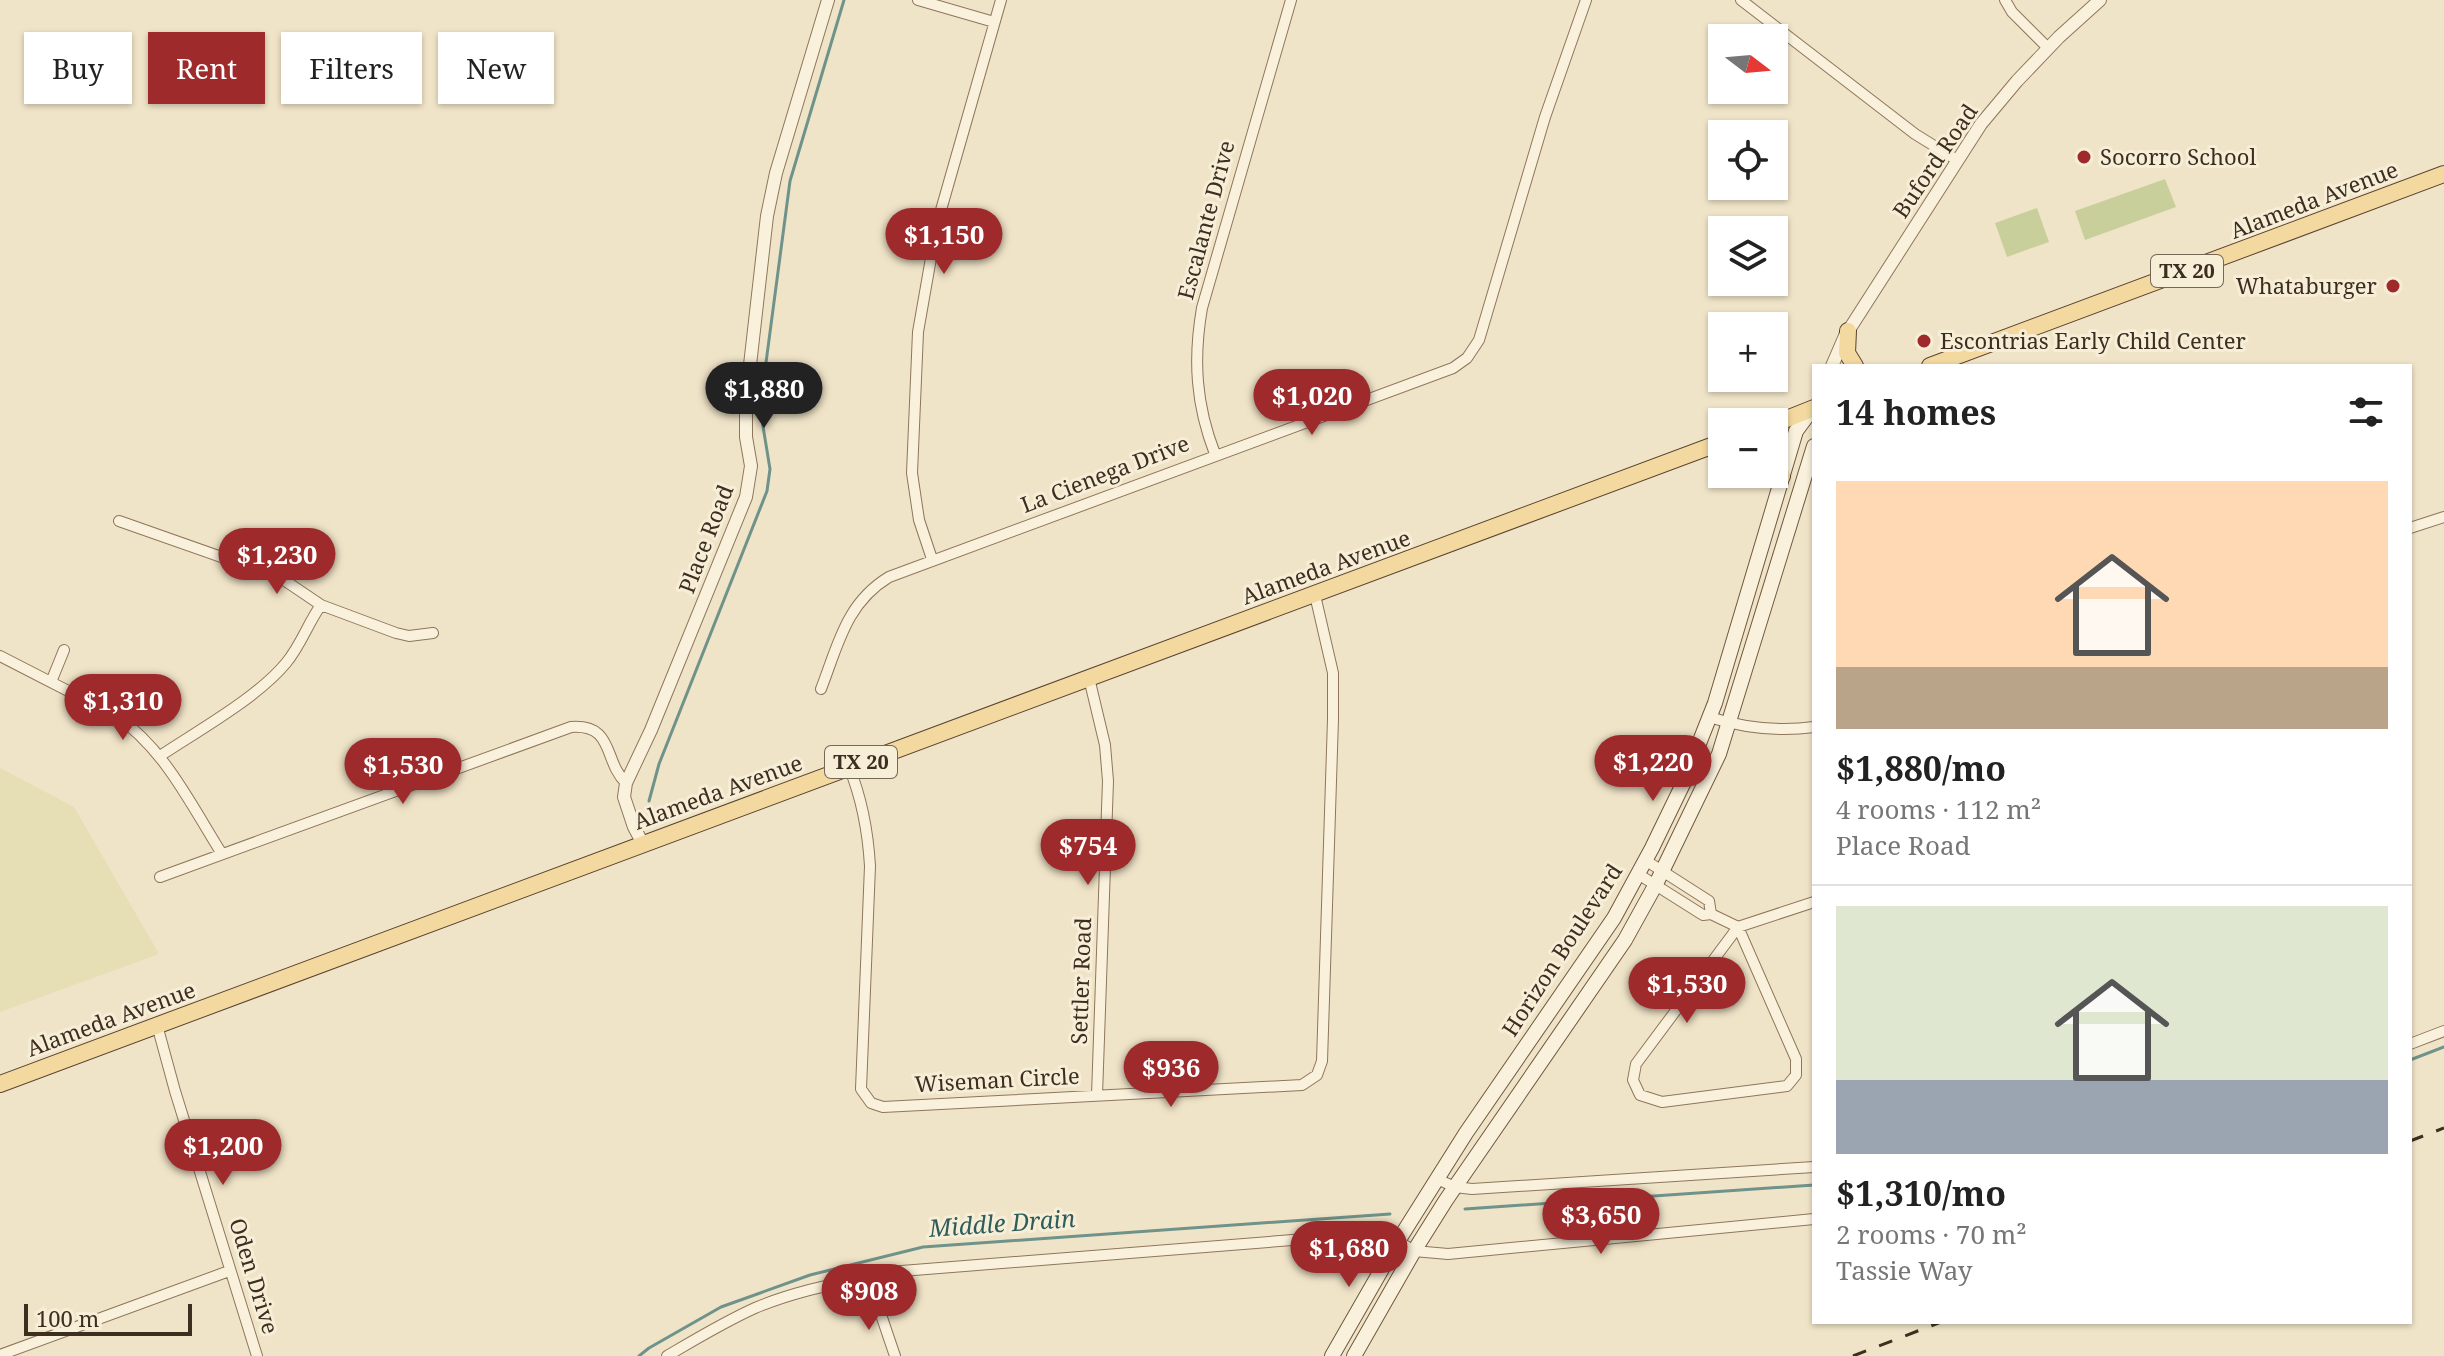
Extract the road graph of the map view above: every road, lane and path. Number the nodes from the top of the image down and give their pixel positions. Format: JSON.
{"nodes":[{"id":1,"x":828,"y":0,"type":"edge"},
{"id":2,"x":918,"y":0,"type":"edge"},
{"id":3,"x":1001,"y":0,"type":"edge"},
{"id":4,"x":1291,"y":0,"type":"edge"},
{"id":5,"x":1586,"y":0,"type":"edge"},
{"id":6,"x":1741,"y":0,"type":"edge"},
{"id":7,"x":2005,"y":0,"type":"edge"},
{"id":8,"x":2100,"y":0,"type":"edge"},
{"id":9,"x":994,"y":22,"type":"junction"},
{"id":10,"x":2048,"y":48,"type":"junction"},
{"id":11,"x":1957,"y":160,"type":"junction"},
{"id":12,"x":2444,"y":174,"type":"edge"},
{"id":13,"x":1848,"y":331,"type":"junction"},
{"id":14,"x":1833,"y":364,"type":"edge"},
{"id":15,"x":1854,"y":364,"type":"edge"},
{"id":16,"x":1935,"y":364,"type":"edge"},
{"id":17,"x":1812,"y":410,"type":"edge"},
{"id":18,"x":1812,"y":411,"type":"edge"},
{"id":19,"x":1788,"y":419,"type":"edge"},
{"id":20,"x":1708,"y":447,"type":"edge"},
{"id":21,"x":1812,"y":452,"type":"edge"},
{"id":22,"x":1215,"y":454,"type":"junction"},
{"id":23,"x":1788,"y":457,"type":"edge"},
{"id":24,"x":1778,"y":488,"type":"edge"},
{"id":25,"x":2444,"y":517,"type":"edge"},
{"id":26,"x":119,"y":521,"type":"dead end"},
{"id":27,"x":2412,"y":527,"type":"edge"},
{"id":28,"x":932,"y":559,"type":"junction"},
{"id":29,"x":1315,"y":595,"type":"junction"},
{"id":30,"x":321,"y":605,"type":"junction"},
{"id":31,"x":433,"y":633,"type":"dead end"},
{"id":32,"x":64,"y":650,"type":"dead end"},
{"id":33,"x":0,"y":656,"type":"edge"},
{"id":34,"x":1089,"y":678,"type":"junction"},
{"id":35,"x":51,"y":682,"type":"junction"},
{"id":36,"x":821,"y":689,"type":"dead end"},
{"id":37,"x":1709,"y":717,"type":"junction"},
{"id":38,"x":1727,"y":723,"type":"junction"},
{"id":39,"x":1812,"y":727,"type":"edge"},
{"id":40,"x":160,"y":756,"type":"junction"},
{"id":41,"x":849,"y":767,"type":"junction"},
{"id":42,"x":626,"y":783,"type":"junction"},
{"id":43,"x":643,"y":844,"type":"junction"},
{"id":44,"x":222,"y":854,"type":"junction"},
{"id":45,"x":1642,"y":867,"type":"junction"},
{"id":46,"x":1663,"y":870,"type":"junction"},
{"id":47,"x":160,"y":877,"type":"dead end"},
{"id":48,"x":1656,"y":884,"type":"junction"},
{"id":49,"x":1812,"y":903,"type":"edge"},
{"id":50,"x":1711,"y":914,"type":"junction"},
{"id":51,"x":1738,"y":927,"type":"junction"},
{"id":52,"x":157,"y":1025,"type":"junction"},
{"id":53,"x":2444,"y":1031,"type":"edge"},
{"id":54,"x":2412,"y":1043,"type":"edge"},
{"id":55,"x":0,"y":1084,"type":"edge"},
{"id":56,"x":1097,"y":1095,"type":"junction"},
{"id":57,"x":1812,"y":1167,"type":"edge"},
{"id":58,"x":1437,"y":1179,"type":"junction"},
{"id":59,"x":1455,"y":1187,"type":"junction"},
{"id":60,"x":1812,"y":1219,"type":"edge"},
{"id":61,"x":1398,"y":1241,"type":"junction"},
{"id":62,"x":1414,"y":1251,"type":"junction"},
{"id":63,"x":229,"y":1271,"type":"junction"},
{"id":64,"x":875,"y":1297,"type":"dead end"},
{"id":65,"x":894,"y":1354,"type":"edge"},
{"id":66,"x":0,"y":1355,"type":"edge"},
{"id":67,"x":257,"y":1356,"type":"edge"},
{"id":68,"x":667,"y":1356,"type":"edge"},
{"id":69,"x":881,"y":1356,"type":"edge"},
{"id":70,"x":1332,"y":1356,"type":"edge"},
{"id":71,"x":1354,"y":1356,"type":"edge"}],
"edges":[{"from":1,"to":42,"type":"street","name":"Place Road"},
{"from":2,"to":9,"type":"street"},
{"from":3,"to":9,"type":"street"},
{"from":4,"to":22,"type":"street","name":"Escalante Drive"},
{"from":5,"to":22,"type":"street","name":"La Cienega Drive"},
{"from":6,"to":11,"type":"street"},
{"from":7,"to":10,"type":"street"},
{"from":8,"to":10,"type":"street","name":"Buford Road"},
{"from":9,"to":28,"type":"street"},
{"from":10,"to":11,"type":"street","name":"Buford Road"},
{"from":11,"to":13,"type":"street","name":"Buford Road"},
{"from":12,"to":16,"type":"main road","name":"Alameda Avenue","number":"TX 20"},
{"from":13,"to":14,"type":"street","name":"Buford Road"},
{"from":13,"to":15,"type":"main road"},
{"from":17,"to":19,"type":"main road"},
{"from":18,"to":23,"type":"main road","name":"Horizon Boulevard"},
{"from":20,"to":29,"type":"main road","name":"Alameda Avenue","number":"TX 20"},
{"from":21,"to":38,"type":"main road","name":"Horizon Boulevard"},
{"from":22,"to":28,"type":"street","name":"La Cienega Drive"},
{"from":24,"to":37,"type":"main road","name":"Horizon Boulevard"},
{"from":25,"to":27,"type":"street"},
{"from":26,"to":30,"type":"street"},
{"from":28,"to":36,"type":"street","name":"La Cienega Drive"},
{"from":29,"to":34,"type":"main road","name":"Alameda Avenue","number":"TX 20"},
{"from":29,"to":56,"type":"street","name":"Wiseman Circle"},
{"from":30,"to":31,"type":"street"},
{"from":30,"to":40,"type":"street"},
{"from":32,"to":35,"type":"street"},
{"from":33,"to":35,"type":"street"},
{"from":34,"to":41,"type":"main road","name":"Alameda Avenue","number":"TX 20"},
{"from":34,"to":56,"type":"street","name":"Settler Road"},
{"from":35,"to":40,"type":"street"},
{"from":37,"to":38,"type":"street"},
{"from":37,"to":45,"type":"main road","name":"Horizon Boulevard"},
{"from":38,"to":39,"type":"street"},
{"from":38,"to":46,"type":"main road","name":"Horizon Boulevard"},
{"from":40,"to":44,"type":"street"},
{"from":41,"to":43,"type":"main road","name":"Alameda Avenue","number":"TX 20"},
{"from":41,"to":56,"type":"street","name":"Wiseman Circle"},
{"from":42,"to":43,"type":"street"},
{"from":42,"to":44,"type":"street"},
{"from":43,"to":52,"type":"main road","name":"Alameda Avenue","number":"TX 20"},
{"from":44,"to":47,"type":"street"},
{"from":45,"to":46,"type":"street"},
{"from":45,"to":48,"type":"street"},
{"from":45,"to":58,"type":"main road","name":"Horizon Boulevard"},
{"from":46,"to":48,"type":"main road","name":"Horizon Boulevard"},
{"from":46,"to":50,"type":"street"},
{"from":48,"to":50,"type":"street"},
{"from":48,"to":59,"type":"main road","name":"Horizon Boulevard"},
{"from":49,"to":51,"type":"street"},
{"from":50,"to":51,"type":"street"},
{"from":51,"to":51,"type":"street"},
{"from":52,"to":55,"type":"main road","name":"Alameda Avenue","number":"TX 20"},
{"from":52,"to":63,"type":"street","name":"Oden Drive"},
{"from":53,"to":54,"type":"street"},
{"from":57,"to":59,"type":"street"},
{"from":58,"to":59,"type":"street"},
{"from":58,"to":61,"type":"main road","name":"Horizon Boulevard"},
{"from":59,"to":62,"type":"main road","name":"Horizon Boulevard"},
{"from":60,"to":62,"type":"street"},
{"from":61,"to":62,"type":"street"},
{"from":61,"to":68,"type":"street"},
{"from":61,"to":70,"type":"main road","name":"Horizon Boulevard"},
{"from":62,"to":71,"type":"main road","name":"Horizon Boulevard"},
{"from":63,"to":66,"type":"street"},
{"from":63,"to":67,"type":"street","name":"Oden Drive"},
{"from":64,"to":65,"type":"street"},
{"from":65,"to":69,"type":"street"}]}
